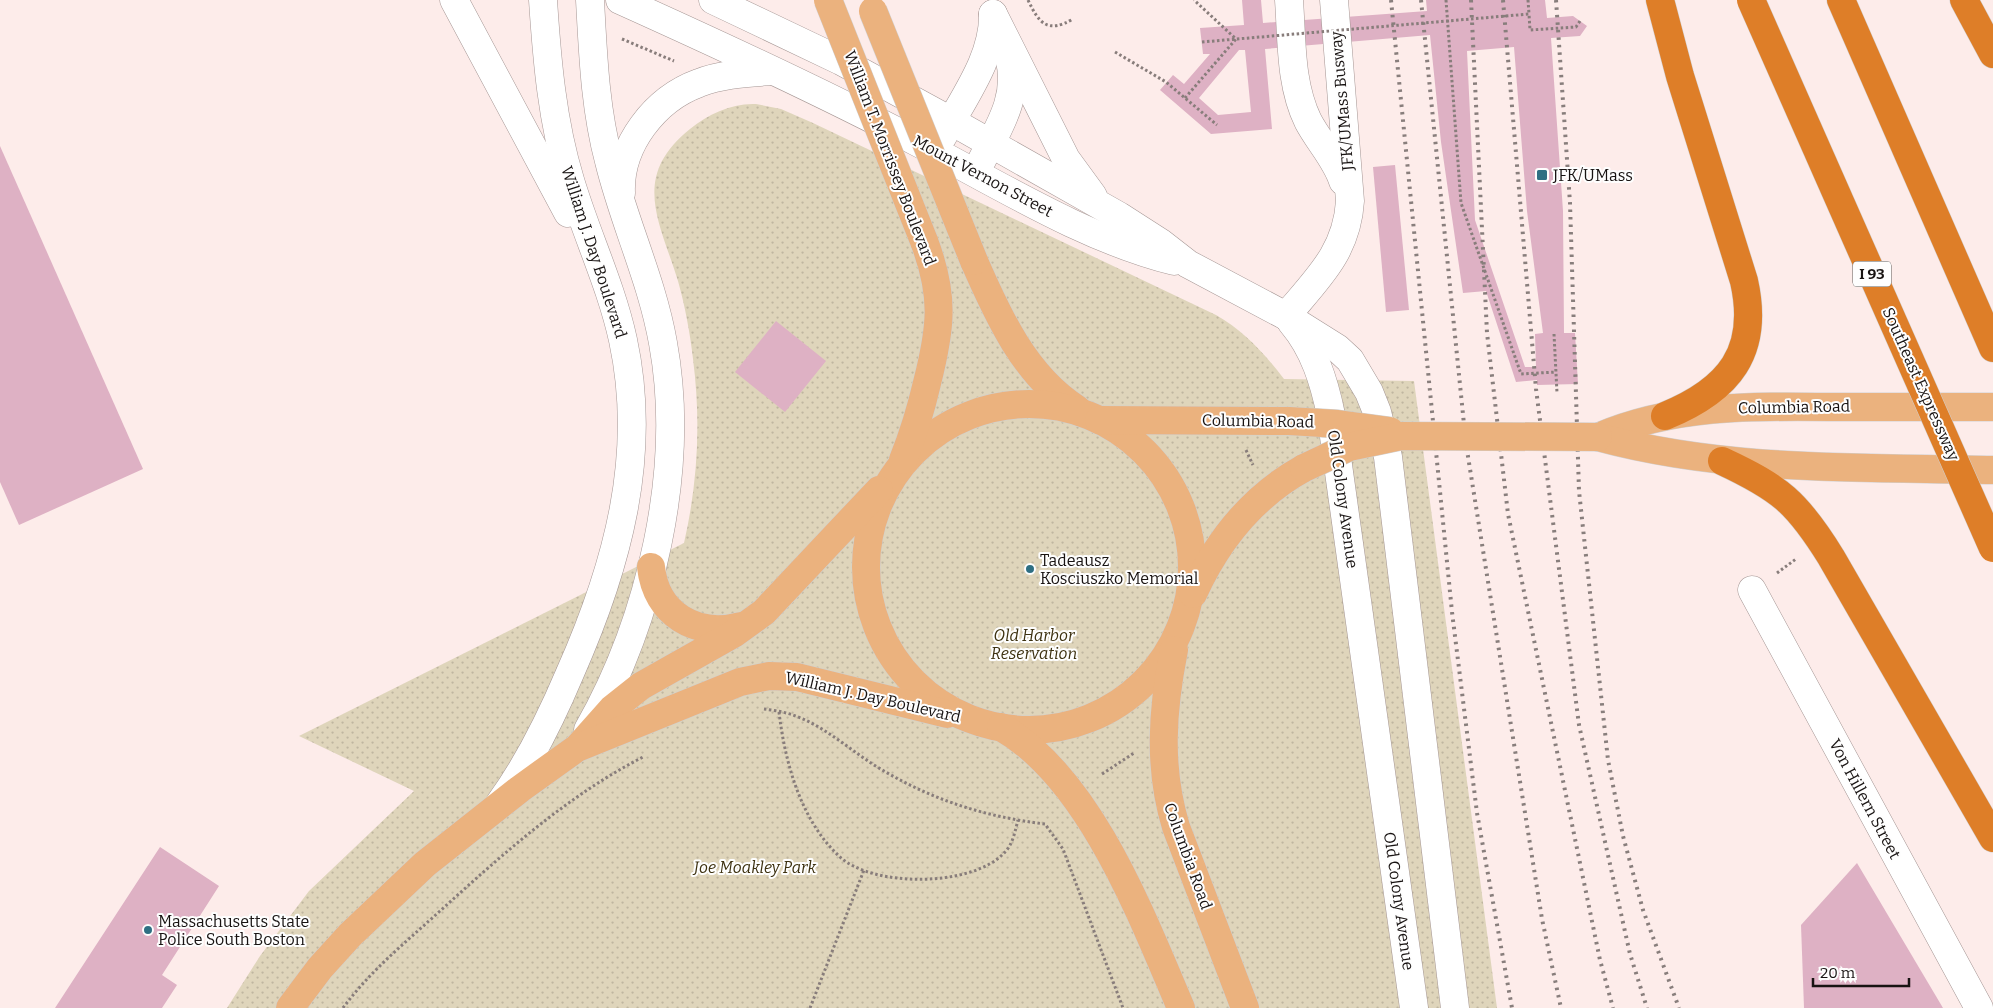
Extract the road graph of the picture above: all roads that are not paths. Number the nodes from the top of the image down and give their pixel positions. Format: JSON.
{"nodes":[{"id":1,"x":454,"y":0,"type":"edge"},
{"id":2,"x":543,"y":0,"type":"edge"},
{"id":3,"x":590,"y":0,"type":"edge"},
{"id":4,"x":713,"y":0,"type":"edge"},
{"id":5,"x":828,"y":0,"type":"edge"},
{"id":6,"x":1289,"y":0,"type":"edge"},
{"id":7,"x":1334,"y":0,"type":"edge"},
{"id":8,"x":1660,"y":0,"type":"edge"},
{"id":9,"x":1752,"y":0,"type":"edge"},
{"id":10,"x":1841,"y":0,"type":"edge"},
{"id":11,"x":1964,"y":0,"type":"edge"},
{"id":12,"x":625,"y":2,"type":"edge"},
{"id":13,"x":871,"y":6,"type":"edge"},
{"id":14,"x":990,"y":7,"type":"edge"},
{"id":15,"x":1993,"y":54,"type":"edge"},
{"id":16,"x":772,"y":71,"type":"junction"},
{"id":17,"x":951,"y":121,"type":"junction"},
{"id":18,"x":990,"y":143,"type":"junction"},
{"id":19,"x":935,"y":151,"type":"junction"},
{"id":20,"x":975,"y":172,"type":"junction"},
{"id":21,"x":1350,"y":201,"type":"junction"},
{"id":22,"x":622,"y":207,"type":"junction"},
{"id":23,"x":1107,"y":209,"type":"junction"},
{"id":24,"x":1188,"y":264,"type":"junction"},
{"id":25,"x":610,"y":293,"type":"junction"},
{"id":26,"x":1286,"y":316,"type":"junction"},
{"id":27,"x":1993,"y":348,"type":"edge"},
{"id":28,"x":1993,"y":408,"type":"edge"},
{"id":29,"x":1665,"y":416,"type":"junction"},
{"id":30,"x":1093,"y":417,"type":"junction"},
{"id":31,"x":1416,"y":435,"type":"junction"},
{"id":32,"x":1598,"y":437,"type":"junction"},
{"id":33,"x":1722,"y":461,"type":"junction"},
{"id":34,"x":898,"y":468,"type":"junction"},
{"id":35,"x":1993,"y":470,"type":"edge"},
{"id":36,"x":1993,"y":548,"type":"edge"},
{"id":37,"x":651,"y":567,"type":"junction"},
{"id":38,"x":1762,"y":583,"type":"road end"},
{"id":39,"x":1186,"y":611,"type":"junction"},
{"id":40,"x":752,"y":622,"type":"junction"},
{"id":41,"x":1176,"y":638,"type":"junction"},
{"id":42,"x":973,"y":720,"type":"junction"},
{"id":43,"x":1000,"y":727,"type":"junction"},
{"id":44,"x":577,"y":748,"type":"junction"},
{"id":45,"x":497,"y":806,"type":"junction"},
{"id":46,"x":1993,"y":838,"type":"edge"},
{"id":47,"x":290,"y":1008,"type":"edge"},
{"id":48,"x":1180,"y":1008,"type":"edge"},
{"id":49,"x":1245,"y":1008,"type":"edge"},
{"id":50,"x":1414,"y":1008,"type":"edge"},
{"id":51,"x":1455,"y":1008,"type":"edge"},
{"id":52,"x":1978,"y":1008,"type":"edge"}],
"edges":[{"from":1,"to":25,"type":"street"},
{"from":2,"to":25,"type":"street","name":"William J. Day Boulevard"},
{"from":3,"to":22,"type":"street","name":"William J. Day Boulevard"},
{"from":4,"to":17,"type":"street","name":"Mount Vernon Street"},
{"from":5,"to":34,"type":"main road","name":"William T. Morrissey Boulevard","bridge":true},
{"from":6,"to":21,"type":"street","name":"JFK/UMass Busway"},
{"from":7,"to":21,"type":"street","name":"JFK/UMass Busway"},
{"from":8,"to":29,"type":"highway"},
{"from":9,"to":36,"type":"highway","name":"Southeast Expressway","number":"I 93","bridge":true},
{"from":10,"to":27,"type":"highway"},
{"from":11,"to":15,"type":"highway"},
{"from":12,"to":16,"type":"street","name":"Mount Vernon Street"},
{"from":13,"to":30,"type":"main road","bridge":true},
{"from":14,"to":17,"type":"street"},
{"from":14,"to":18,"type":"street"},
{"from":14,"to":23,"type":"street"},
{"from":16,"to":19,"type":"street","name":"Mount Vernon Street"},
{"from":16,"to":22,"type":"street"},
{"from":17,"to":18,"type":"street","name":"Mount Vernon Street"},
{"from":17,"to":19,"type":"street"},
{"from":18,"to":20,"type":"street"},
{"from":18,"to":23,"type":"street","name":"Mount Vernon Street"},
{"from":19,"to":20,"type":"street","name":"Mount Vernon Street"},
{"from":20,"to":24,"type":"street","name":"Mount Vernon Street"},
{"from":21,"to":26,"type":"street","name":"JFK/UMass Busway"},
{"from":22,"to":37,"type":"street","name":"William J. Day Boulevard"},
{"from":23,"to":24,"type":"street","name":"Mount Vernon Street"},
{"from":24,"to":26,"type":"street","name":"Mount Vernon Street"},
{"from":25,"to":45,"type":"street","name":"William J. Day Boulevard"},
{"from":26,"to":50,"type":"street","name":"Old Colony Avenue"},
{"from":26,"to":51,"type":"street"},
{"from":28,"to":29,"type":"main road","name":"Columbia Road"},
{"from":29,"to":32,"type":"main road","name":"Columbia Road"},
{"from":30,"to":31,"type":"main road","name":"Columbia Road","bridge":true},
{"from":30,"to":34,"type":"main road","name":"William J. Day Boulevard"},
{"from":30,"to":39,"type":"main road"},
{"from":31,"to":32,"type":"main road","name":"Columbia Road","bridge":true},
{"from":31,"to":39,"type":"main road","name":"Columbia Road","bridge":true},
{"from":32,"to":33,"type":"main road","name":"Columbia Road"},
{"from":33,"to":35,"type":"main road","name":"Columbia Road"},
{"from":33,"to":46,"type":"highway"},
{"from":34,"to":40,"type":"main road","name":"William J. Day Boulevard"},
{"from":34,"to":42,"type":"main road"},
{"from":37,"to":40,"type":"main road"},
{"from":37,"to":44,"type":"street","name":"William J. Day Boulevard"},
{"from":38,"to":52,"type":"street","name":"Von Hillern Street"},
{"from":39,"to":41,"type":"main road"},
{"from":40,"to":44,"type":"main road","name":"William J. Day Boulevard"},
{"from":41,"to":43,"type":"main road"},
{"from":41,"to":49,"type":"main road","name":"Columbia Road"},
{"from":42,"to":43,"type":"main road"},
{"from":42,"to":44,"type":"main road","name":"William J. Day Boulevard"},
{"from":43,"to":48,"type":"main road"},
{"from":44,"to":45,"type":"main road","name":"William J. Day Boulevard"},
{"from":45,"to":47,"type":"main road","name":"William J. Day Boulevard"}]}
